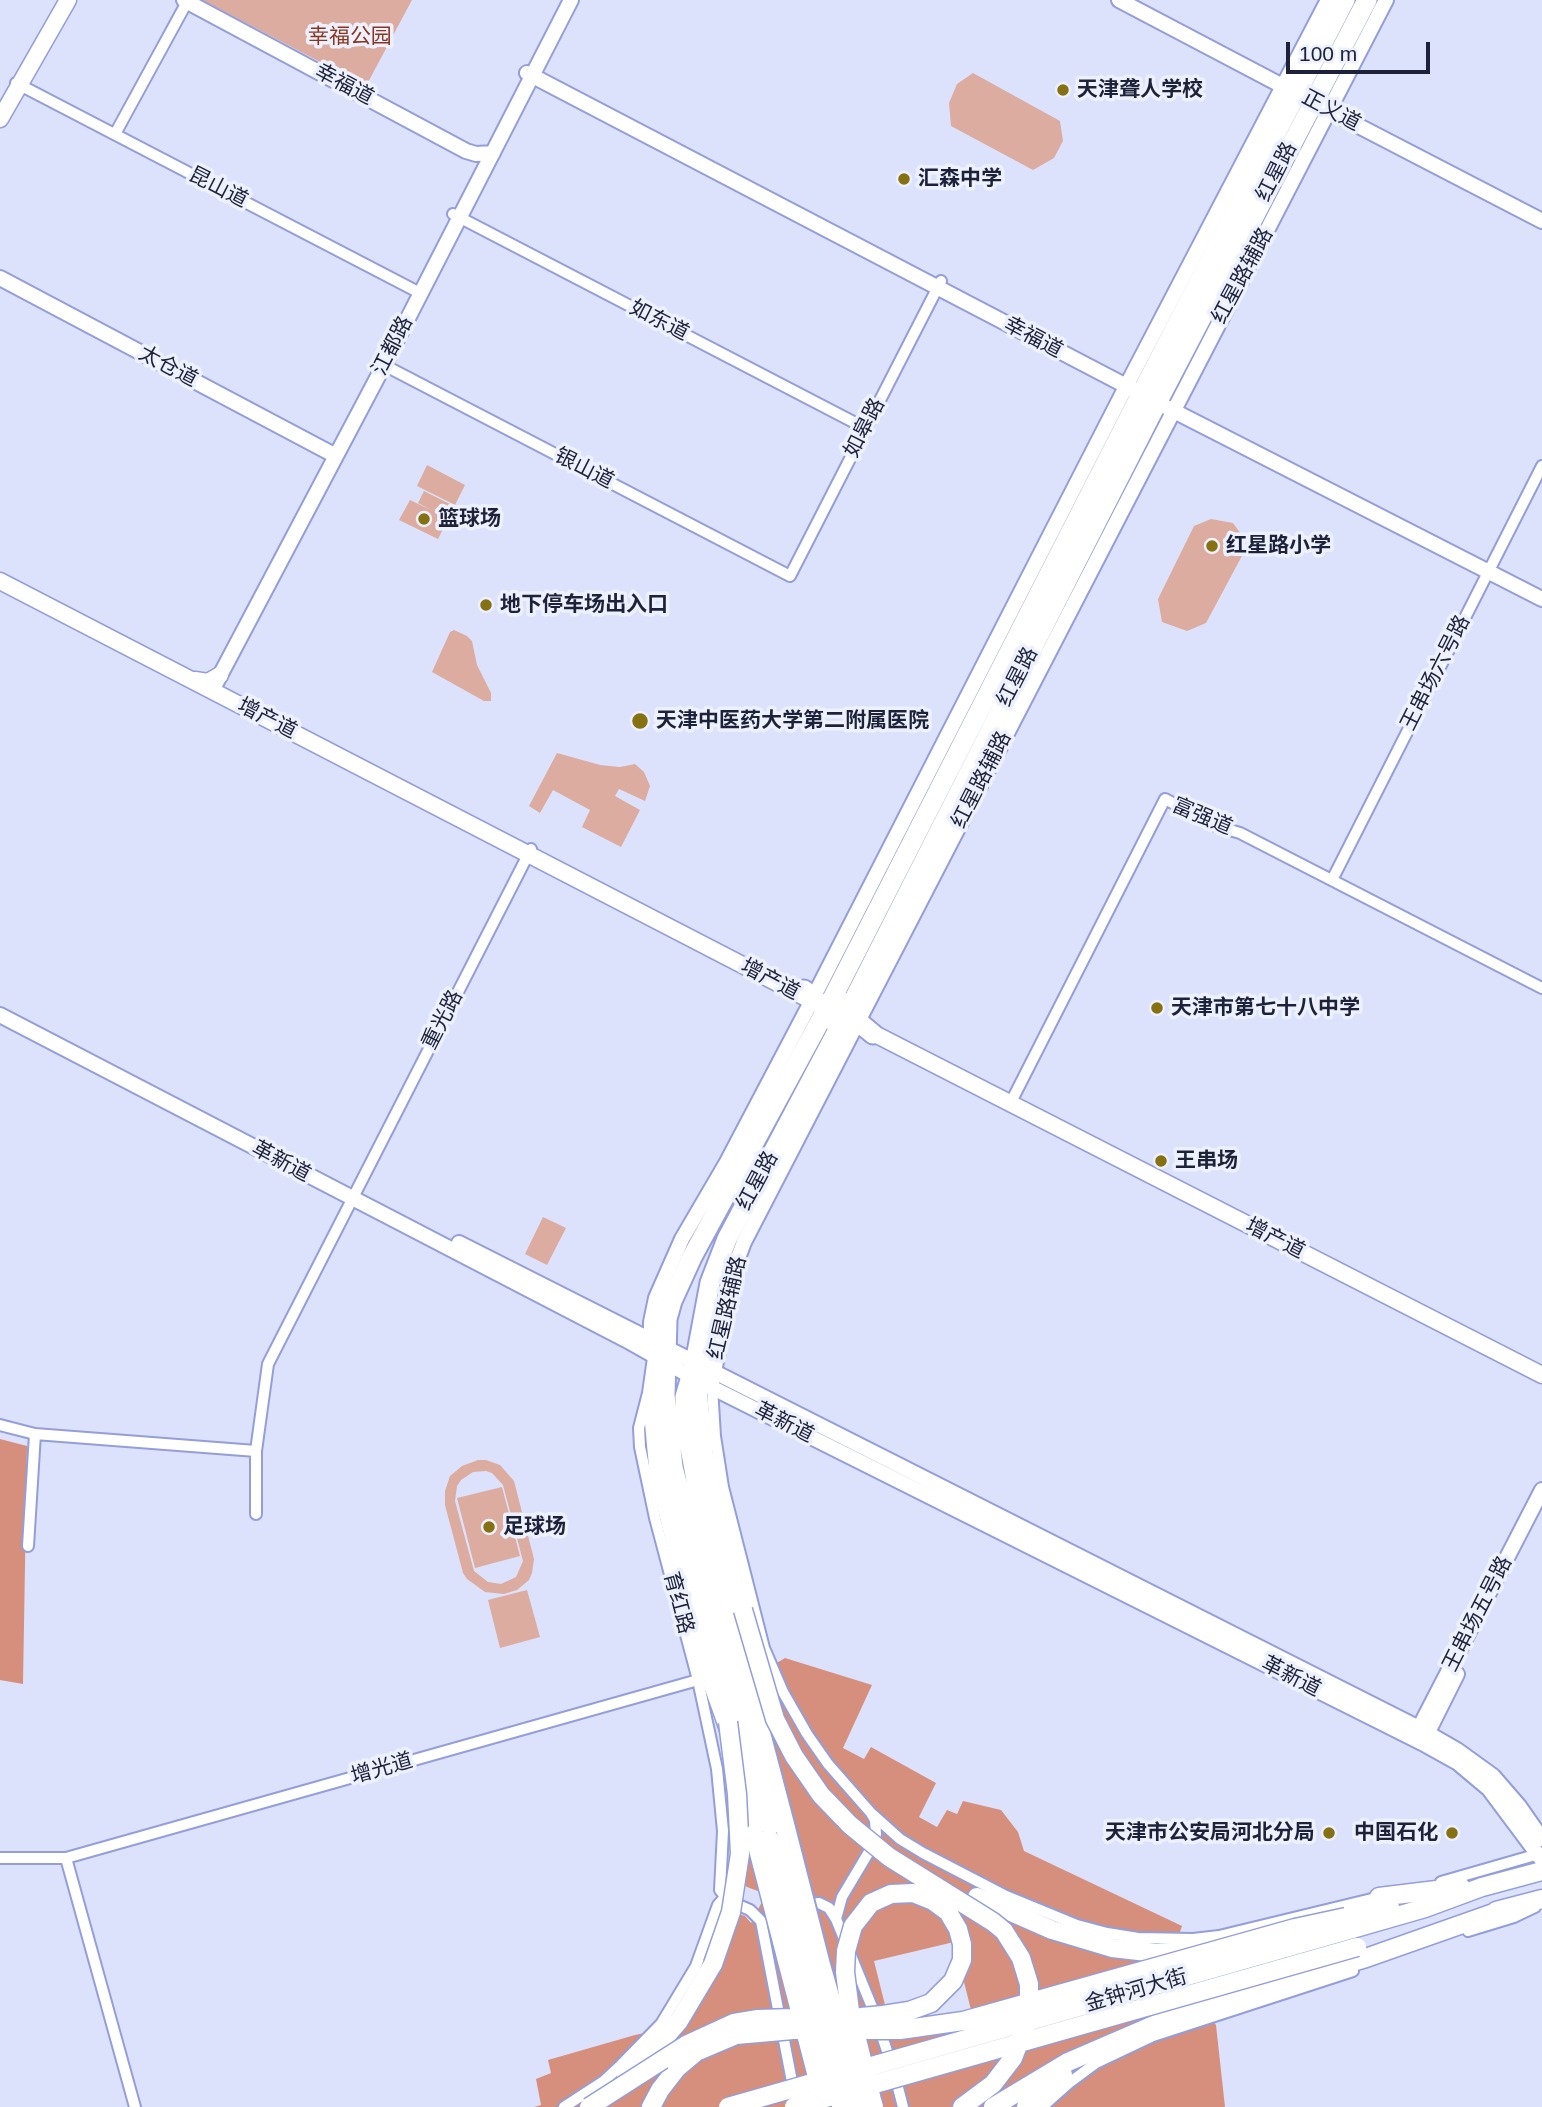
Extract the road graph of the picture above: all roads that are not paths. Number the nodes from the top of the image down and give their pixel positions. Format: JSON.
{"nodes":[{"id":1,"x":65,"y":0,"type":"edge"},
{"id":2,"x":565,"y":0,"type":"edge"},
{"id":3,"x":571,"y":0,"type":"edge"},
{"id":4,"x":1119,"y":0,"type":"edge"},
{"id":5,"x":1135,"y":0,"type":"edge"},
{"id":6,"x":1328,"y":0,"type":"edge"},
{"id":7,"x":1345,"y":0,"type":"edge"},
{"id":8,"x":1367,"y":0,"type":"edge"},
{"id":9,"x":1386,"y":0,"type":"edge"},
{"id":10,"x":185,"y":1,"type":"edge"},
{"id":11,"x":532,"y":78,"type":"junction"},
{"id":12,"x":18,"y":84,"type":"junction"},
{"id":13,"x":1307,"y":95,"type":"junction"},
{"id":14,"x":1,"y":109,"type":"edge"},
{"id":15,"x":115,"y":134,"type":"junction"},
{"id":16,"x":466,"y":151,"type":"junction"},
{"id":17,"x":489,"y":154,"type":"junction"},
{"id":18,"x":475,"y":171,"type":"junction"},
{"id":19,"x":1542,"y":214,"type":"edge"},
{"id":20,"x":456,"y":216,"type":"junction"},
{"id":21,"x":1542,"y":221,"type":"edge"},
{"id":22,"x":0,"y":278,"type":"edge"},
{"id":23,"x":939,"y":284,"type":"junction"},
{"id":24,"x":417,"y":291,"type":"junction"},
{"id":25,"x":381,"y":364,"type":"junction"},
{"id":26,"x":1151,"y":395,"type":"junction"},
{"id":27,"x":865,"y":428,"type":"junction"},
{"id":28,"x":333,"y":454,"type":"junction"},
{"id":29,"x":1542,"y":466,"type":"edge"},
{"id":30,"x":1489,"y":568,"type":"junction"},
{"id":31,"x":0,"y":575,"type":"edge"},
{"id":32,"x":790,"y":576,"type":"joint"},
{"id":33,"x":0,"y":581,"type":"edge"},
{"id":34,"x":1542,"y":590,"type":"edge"},
{"id":35,"x":1542,"y":598,"type":"edge"},
{"id":36,"x":191,"y":676,"type":"junction"},
{"id":37,"x":212,"y":682,"type":"junction"},
{"id":38,"x":530,"y":852,"type":"junction"},
{"id":39,"x":1332,"y":880,"type":"junction"},
{"id":40,"x":1542,"y":988,"type":"edge"},
{"id":41,"x":0,"y":1007,"type":"edge"},
{"id":42,"x":835,"y":1007,"type":"junction"},
{"id":43,"x":0,"y":1015,"type":"edge"},
{"id":44,"x":821,"y":1040,"type":"junction"},
{"id":45,"x":1012,"y":1101,"type":"junction"},
{"id":46,"x":354,"y":1195,"type":"junction"},
{"id":47,"x":659,"y":1352,"type":"junction"},
{"id":48,"x":1542,"y":1368,"type":"edge"},
{"id":49,"x":703,"y":1375,"type":"junction"},
{"id":50,"x":1542,"y":1375,"type":"edge"},
{"id":51,"x":0,"y":1425,"type":"edge"},
{"id":52,"x":35,"y":1434,"type":"junction"},
{"id":53,"x":256,"y":1451,"type":"junction"},
{"id":54,"x":1542,"y":1490,"type":"edge"},
{"id":55,"x":1542,"y":1508,"type":"edge"},
{"id":56,"x":692,"y":1509,"type":"junction"},
{"id":57,"x":256,"y":1514,"type":"dead end"},
{"id":58,"x":28,"y":1546,"type":"dead end"},
{"id":59,"x":761,"y":1676,"type":"junction"},
{"id":60,"x":698,"y":1680,"type":"junction"},
{"id":61,"x":728,"y":1722,"type":"junction"},
{"id":62,"x":1421,"y":1736,"type":"junction"},
{"id":63,"x":872,"y":1813,"type":"junction"},
{"id":64,"x":897,"y":1836,"type":"junction"},
{"id":65,"x":874,"y":1839,"type":"junction"},
{"id":66,"x":1542,"y":1839,"type":"edge"},
{"id":67,"x":0,"y":1858,"type":"edge"},
{"id":68,"x":66,"y":1858,"type":"junction"},
{"id":69,"x":1541,"y":1859,"type":"edge"},
{"id":70,"x":1482,"y":1887,"type":"junction"},
{"id":71,"x":721,"y":1897,"type":"junction"},
{"id":72,"x":1379,"y":1897,"type":"junction"},
{"id":73,"x":1542,"y":1902,"type":"edge"},
{"id":74,"x":819,"y":1903,"type":"junction"},
{"id":75,"x":770,"y":1911,"type":"junction"},
{"id":76,"x":836,"y":1919,"type":"junction"},
{"id":77,"x":1349,"y":1923,"type":"junction"},
{"id":78,"x":762,"y":1925,"type":"junction"},
{"id":79,"x":1246,"y":1942,"type":"junction"},
{"id":80,"x":1360,"y":1953,"type":"junction"},
{"id":81,"x":1120,"y":2038,"type":"junction"},
{"id":82,"x":593,"y":2104,"type":"edge"},
{"id":83,"x":135,"y":2107,"type":"edge"},
{"id":84,"x":564,"y":2107,"type":"edge"},
{"id":85,"x":651,"y":2107,"type":"edge"},
{"id":86,"x":728,"y":2107,"type":"edge"},
{"id":87,"x":796,"y":2107,"type":"edge"},
{"id":88,"x":825,"y":2107,"type":"edge"},
{"id":89,"x":842,"y":2107,"type":"edge"},
{"id":90,"x":861,"y":2107,"type":"edge"},
{"id":91,"x":874,"y":2107,"type":"edge"},
{"id":92,"x":903,"y":2107,"type":"edge"},
{"id":93,"x":962,"y":2107,"type":"edge"},
{"id":94,"x":993,"y":2107,"type":"edge"},
{"id":95,"x":1026,"y":2107,"type":"edge"},
{"id":96,"x":1042,"y":2107,"type":"edge"}],
"edges":[{"from":1,"to":12,"type":"main road"},
{"from":2,"to":11,"type":"street","name":"江都路"},
{"from":3,"to":11,"type":"street","name":"江都路"},
{"from":4,"to":13,"type":"street","name":"正义道"},
{"from":5,"to":13,"type":"street","name":"正义道"},
{"from":6,"to":13,"type":"street","name":"红星路辅路"},
{"from":7,"to":13,"type":"highway","name":"红星路"},
{"from":8,"to":13,"type":"highway","name":"红星路"},
{"from":9,"to":13,"type":"street","name":"红星路辅路"},
{"from":10,"to":15,"type":"street"},
{"from":10,"to":16,"type":"street","name":"幸福道"},
{"from":11,"to":17,"type":"street","name":"江都路"},
{"from":11,"to":23,"type":"street","name":"幸福道"},
{"from":12,"to":14,"type":"main road"},
{"from":12,"to":15,"type":"street","name":"昆山道"},
{"from":13,"to":19,"type":"street","name":"正义道"},
{"from":13,"to":21,"type":"street","name":"正义道"},
{"from":13,"to":26,"type":"highway","name":"红星路"},
{"from":13,"to":26,"type":"street","name":"红星路辅路"},
{"from":15,"to":24,"type":"street","name":"昆山道"},
{"from":16,"to":17,"type":"street","name":"幸福道"},
{"from":16,"to":18,"type":"street"},
{"from":17,"to":18,"type":"street","name":"江都路"},
{"from":17,"to":20,"type":"street","name":"江都路"},
{"from":18,"to":20,"type":"street","name":"江都路"},
{"from":20,"to":24,"type":"street","name":"江都路"},
{"from":20,"to":27,"type":"street","name":"如东道"},
{"from":22,"to":28,"type":"street","name":"太仓道"},
{"from":23,"to":26,"type":"street","name":"幸福道"},
{"from":23,"to":27,"type":"street","name":"如皋路"},
{"from":24,"to":25,"type":"street","name":"江都路"},
{"from":25,"to":28,"type":"street","name":"江都路"},
{"from":25,"to":32,"type":"street","name":"银山道"},
{"from":26,"to":30,"type":"street","name":"幸福道"},
{"from":26,"to":42,"type":"highway","name":"红星路"},
{"from":26,"to":42,"type":"street","name":"红星路辅路"},
{"from":27,"to":32,"type":"street","name":"如皋路"},
{"from":28,"to":37,"type":"street","name":"江都路"},
{"from":29,"to":30,"type":"street","name":"王串场六号路"},
{"from":30,"to":34,"type":"street","name":"幸福道"},
{"from":30,"to":35,"type":"street","name":"幸福道"},
{"from":30,"to":39,"type":"street","name":"王串场六号路"},
{"from":31,"to":36,"type":"main road","name":"增产道"},
{"from":33,"to":36,"type":"main road","name":"增产道"},
{"from":36,"to":37,"type":"main road","name":"增产道"},
{"from":37,"to":38,"type":"main road","name":"增产道"},
{"from":38,"to":42,"type":"main road","name":"增产道"},
{"from":38,"to":46,"type":"street","name":"重光路"},
{"from":39,"to":40,"type":"street","name":"富强道"},
{"from":39,"to":45,"type":"street","name":"富强道"},
{"from":41,"to":46,"type":"street","name":"革新道"},
{"from":42,"to":44,"type":"highway"},
{"from":42,"to":45,"type":"main road","name":"增产道"},
{"from":42,"to":47,"type":"street","name":"红星路辅路"},
{"from":42,"to":49,"type":"street","name":"红星路辅路"},
{"from":43,"to":46,"type":"street","name":"革新道"},
{"from":44,"to":47,"type":"highway","name":"红星路"},
{"from":44,"to":49,"type":"highway","name":"红星路"},
{"from":45,"to":48,"type":"main road","name":"增产道"},
{"from":45,"to":50,"type":"main road","name":"增产道"},
{"from":46,"to":47,"type":"street","name":"革新道"},
{"from":46,"to":53,"type":"street","name":"重光路"},
{"from":47,"to":49,"type":"street","name":"革新道"},
{"from":47,"to":56,"type":"highway","name":"育红路"},
{"from":47,"to":60,"type":"street","name":"育红路"},
{"from":49,"to":56,"type":"highway","name":"育红路"},
{"from":49,"to":62,"type":"street","name":"革新道"},
{"from":49,"to":63,"type":"street"},
{"from":51,"to":52,"type":"street"},
{"from":52,"to":53,"type":"street"},
{"from":52,"to":58,"type":"street"},
{"from":53,"to":57,"type":"street","name":"重光路"},
{"from":54,"to":62,"type":"street","name":"王串场五号路"},
{"from":55,"to":62,"type":"street","name":"王串场五号路"},
{"from":56,"to":59,"type":"main road","bridge":true},
{"from":56,"to":61,"type":"main road"},
{"from":56,"to":89,"type":"highway","name":"育红路","bridge":true},
{"from":56,"to":90,"type":"highway","name":"育红路","bridge":true},
{"from":59,"to":79,"type":"main road","bridge":true},
{"from":59,"to":93,"type":"main road","bridge":true},
{"from":60,"to":68,"type":"street","name":"增光道"},
{"from":60,"to":71,"type":"street","name":"育红路"},
{"from":61,"to":82,"type":"main road","bridge":true},
{"from":61,"to":88,"type":"main road","bridge":true},
{"from":62,"to":66,"type":"street","name":"革新道"},
{"from":62,"to":69,"type":"street","name":"革新道"},
{"from":63,"to":64,"type":"street"},
{"from":63,"to":65,"type":"street"},
{"from":64,"to":65,"type":"street"},
{"from":64,"to":72,"type":"street","name":"金钟河大街"},
{"from":65,"to":74,"type":"street"},
{"from":65,"to":76,"type":"street"},
{"from":67,"to":68,"type":"street","name":"增光道"},
{"from":68,"to":83,"type":"street"},
{"from":69,"to":70,"type":"main road","name":"金钟河大街"},
{"from":69,"to":72,"type":"street","name":"金钟河大街"},
{"from":70,"to":72,"type":"main road"},
{"from":70,"to":77,"type":"main road","name":"金钟河大街"},
{"from":71,"to":75,"type":"street"},
{"from":71,"to":78,"type":"street"},
{"from":71,"to":84,"type":"street","name":"育红路"},
{"from":73,"to":80,"type":"main road","name":"金钟河大街"},
{"from":73,"to":96,"type":"street","name":"金钟河大街"},
{"from":74,"to":75,"type":"street"},
{"from":74,"to":76,"type":"street"},
{"from":75,"to":78,"type":"street"},
{"from":76,"to":92,"type":"street"},
{"from":77,"to":79,"type":"main road","bridge":true},
{"from":77,"to":86,"type":"main road","name":"金钟河大街","bridge":true},
{"from":78,"to":87,"type":"street"},
{"from":79,"to":85,"type":"main road","bridge":true},
{"from":80,"to":81,"type":"main road"},
{"from":80,"to":87,"type":"main road","name":"金钟河大街","bridge":true},
{"from":81,"to":94,"type":"main road"},
{"from":81,"to":95,"type":"main road"},
{"from":82,"to":91,"type":"main road","bridge":true}]}
